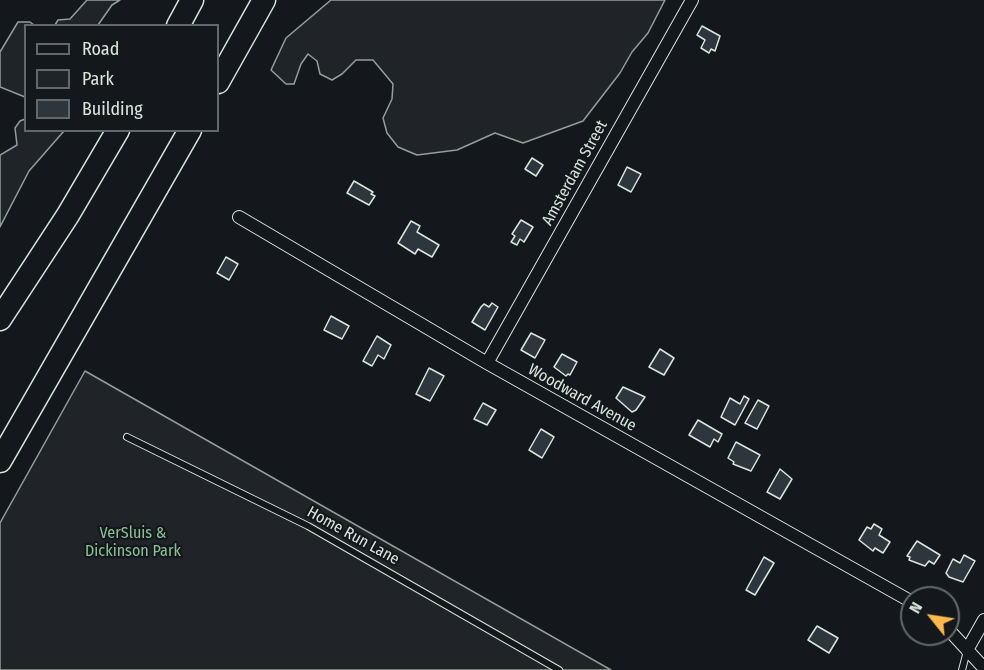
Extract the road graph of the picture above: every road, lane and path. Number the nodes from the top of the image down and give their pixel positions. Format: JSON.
{"nodes":[{"id":1,"x":192,"y":0,"type":"edge"},
{"id":2,"x":264,"y":0,"type":"edge"},
{"id":3,"x":692,"y":0,"type":"edge"},
{"id":4,"x":179,"y":24,"type":"edge"},
{"id":5,"x":219,"y":80,"type":"edge"},
{"id":6,"x":117,"y":132,"type":"edge"},
{"id":7,"x":189,"y":132,"type":"edge"},
{"id":8,"x":239,"y":217,"type":"dead end"},
{"id":9,"x":33,"y":270,"type":"junction"},
{"id":10,"x":0,"y":319,"type":"edge"},
{"id":11,"x":0,"y":329,"type":"edge"},
{"id":12,"x":487,"y":363,"type":"junction"},
{"id":13,"x":128,"y":437,"type":"dead end"},
{"id":14,"x":0,"y":461,"type":"edge"},
{"id":15,"x":900,"y":595,"type":"edge"},
{"id":16,"x":984,"y":620,"type":"edge"},
{"id":17,"x":960,"y":643,"type":"edge"},
{"id":18,"x":967,"y":650,"type":"junction"},
{"id":19,"x":984,"y":668,"type":"edge"},
{"id":20,"x":559,"y":670,"type":"edge"},
{"id":21,"x":962,"y":670,"type":"edge"}],
"edges":[{"from":1,"to":4,"type":"highway"},
{"from":2,"to":5,"type":"highway"},
{"from":3,"to":12,"type":"street","name":"Amsterdam Street"},
{"from":6,"to":9,"type":"highway"},
{"from":7,"to":14,"type":"highway"},
{"from":8,"to":12,"type":"street","name":"Woodward Avenue"},
{"from":9,"to":10,"type":"highway"},
{"from":9,"to":11,"type":"highway"},
{"from":12,"to":15,"type":"street","name":"Woodward Avenue"},
{"from":13,"to":20,"type":"lane","name":"Home Run Lane"},
{"from":16,"to":18,"type":"street"},
{"from":17,"to":18,"type":"street"},
{"from":18,"to":19,"type":"street"},
{"from":18,"to":21,"type":"lane"}]}
